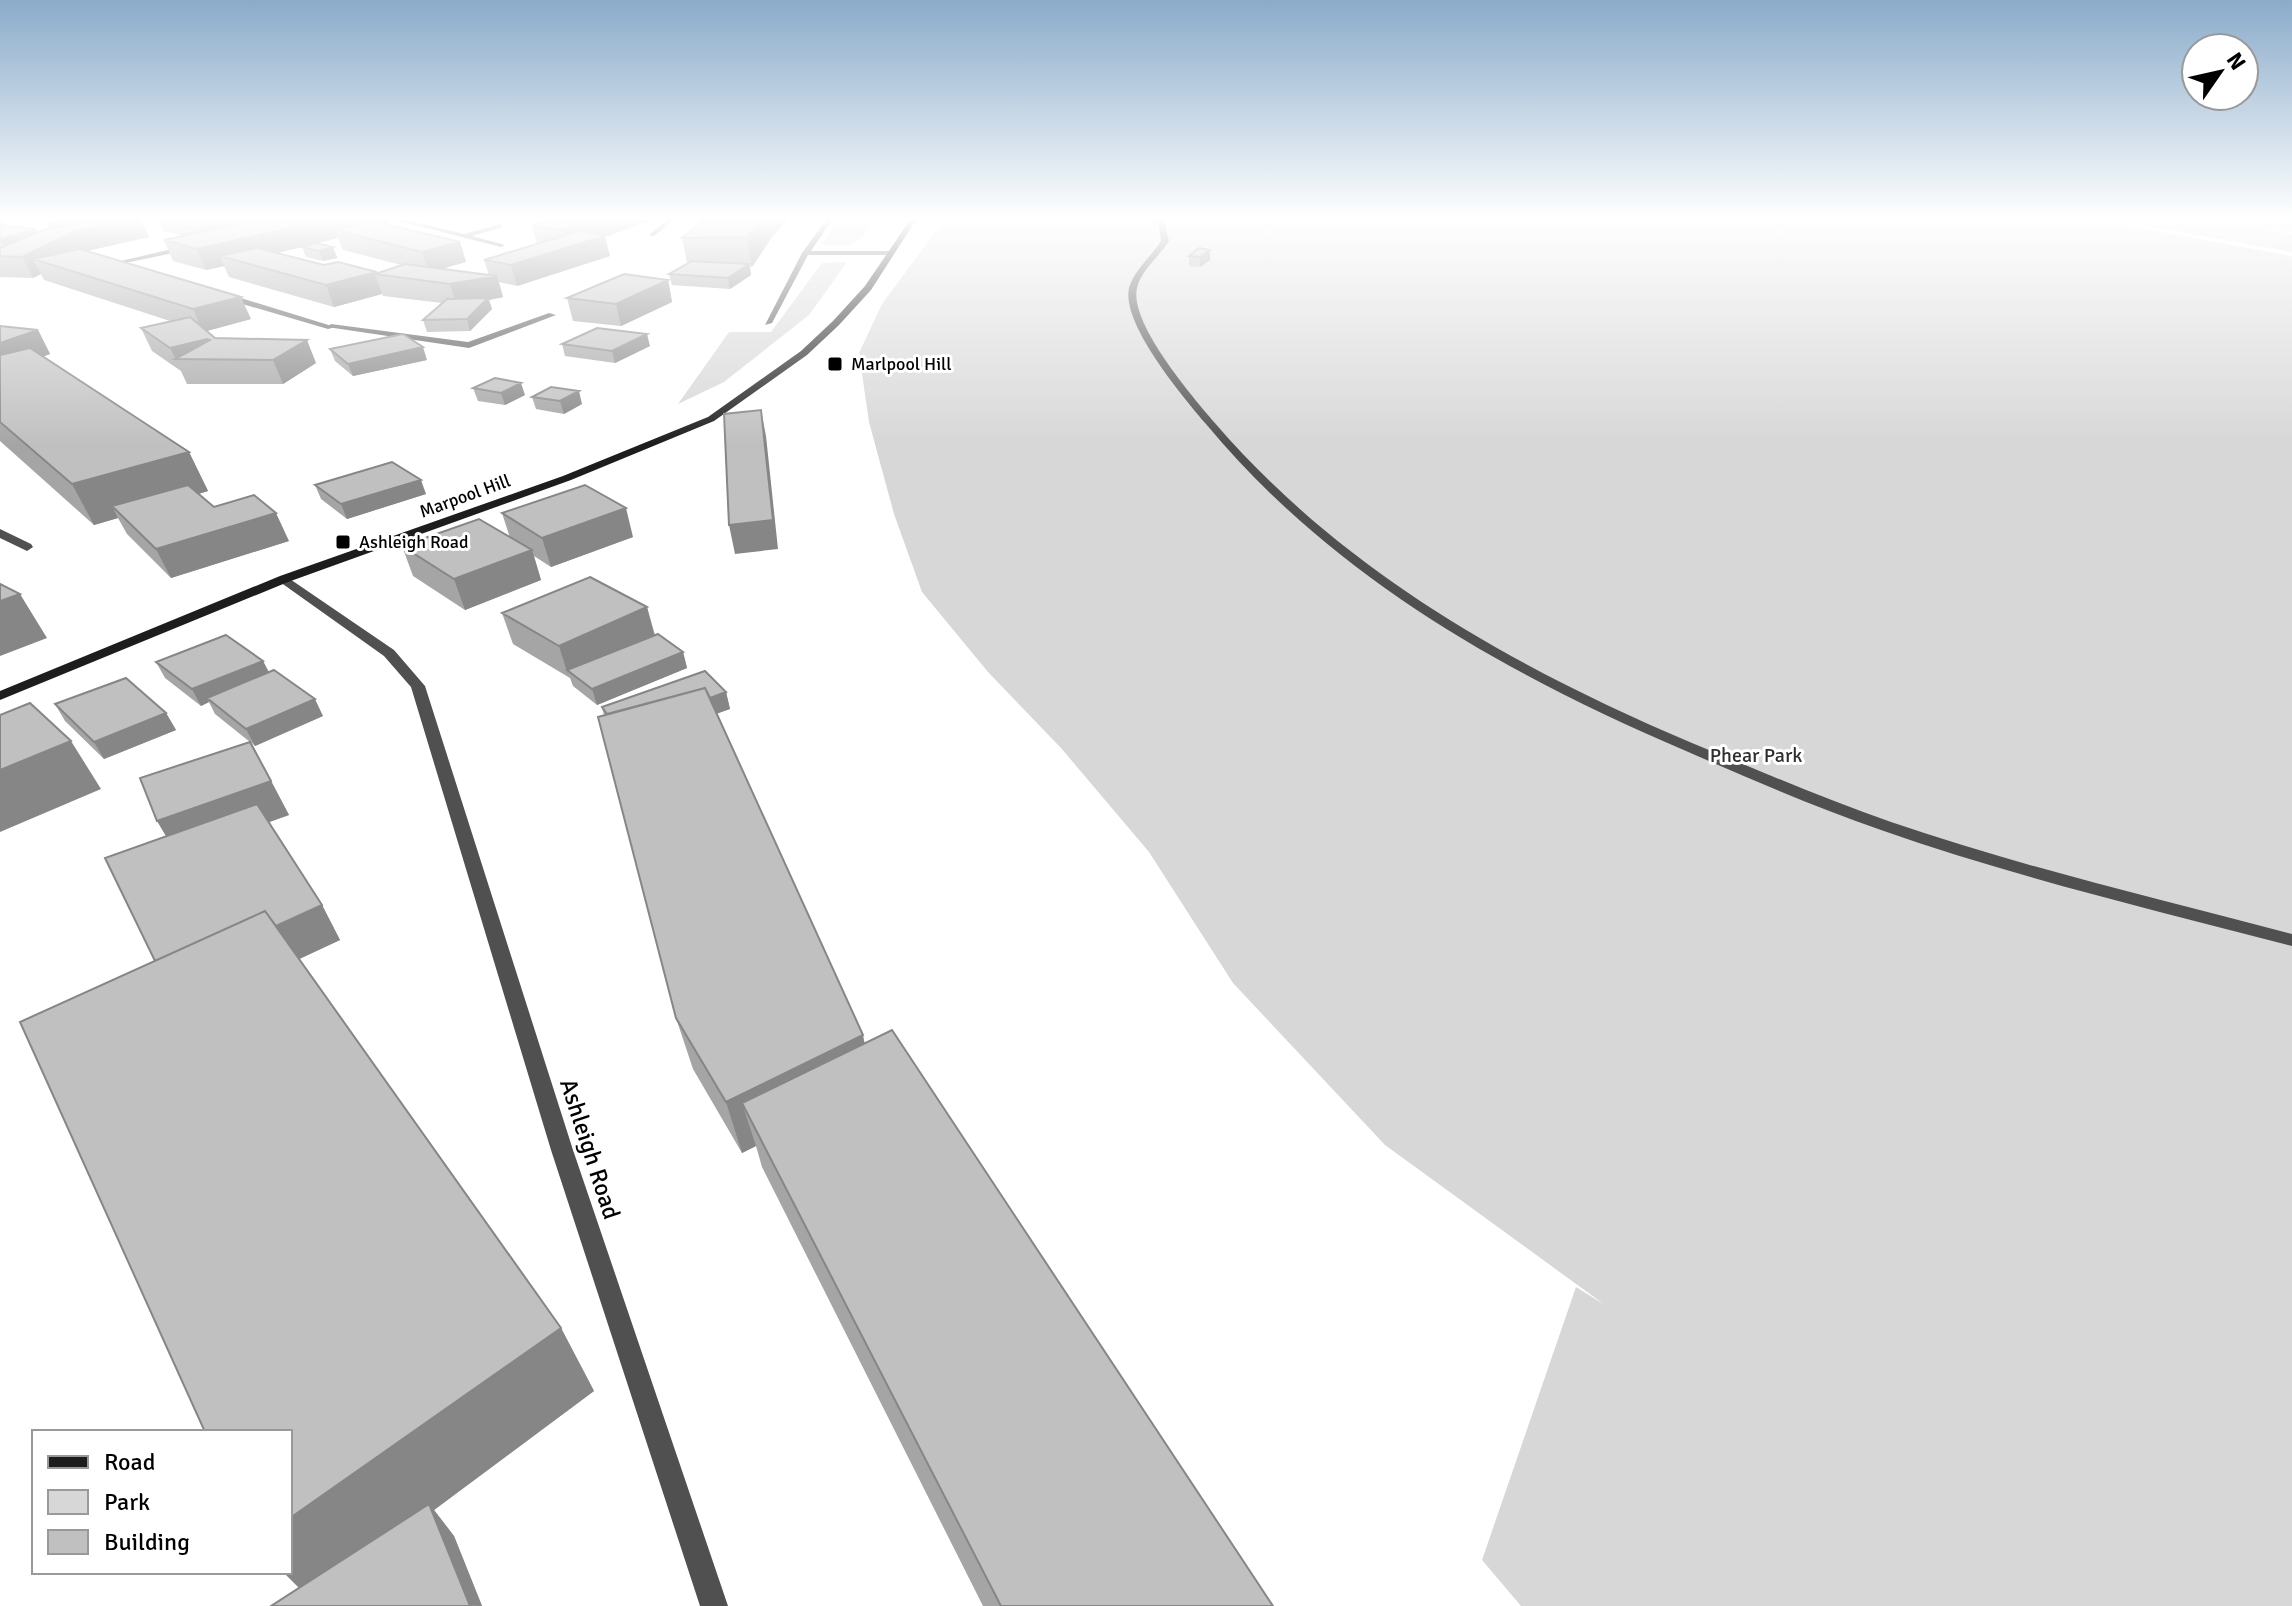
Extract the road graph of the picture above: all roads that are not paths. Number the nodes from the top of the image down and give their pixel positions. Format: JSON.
{"nodes":[{"id":1,"x":223,"y":295,"type":"edge"},
{"id":2,"x":783,"y":295,"type":"edge"},
{"id":3,"x":861,"y":295,"type":"edge"},
{"id":4,"x":1132,"y":295,"type":"edge"},
{"id":5,"x":552,"y":315,"type":"dead end"},
{"id":6,"x":768,"y":323,"type":"dead end"},
{"id":7,"x":0,"y":533,"type":"edge"},
{"id":8,"x":27,"y":547,"type":"dead end"},
{"id":9,"x":284,"y":579,"type":"junction"},
{"id":10,"x":0,"y":696,"type":"edge"},
{"id":11,"x":2292,"y":940,"type":"edge"},
{"id":12,"x":714,"y":1606,"type":"edge"}],
"edges":[{"from":1,"to":5,"type":"street"},
{"from":2,"to":6,"type":"street"},
{"from":3,"to":9,"type":"street","name":"Marpool Hill"},
{"from":4,"to":11,"type":"street"},
{"from":7,"to":8,"type":"street"},
{"from":9,"to":10,"type":"street","name":"Marpool Hill"},
{"from":9,"to":12,"type":"street","name":"Ashleigh Road"}]}
